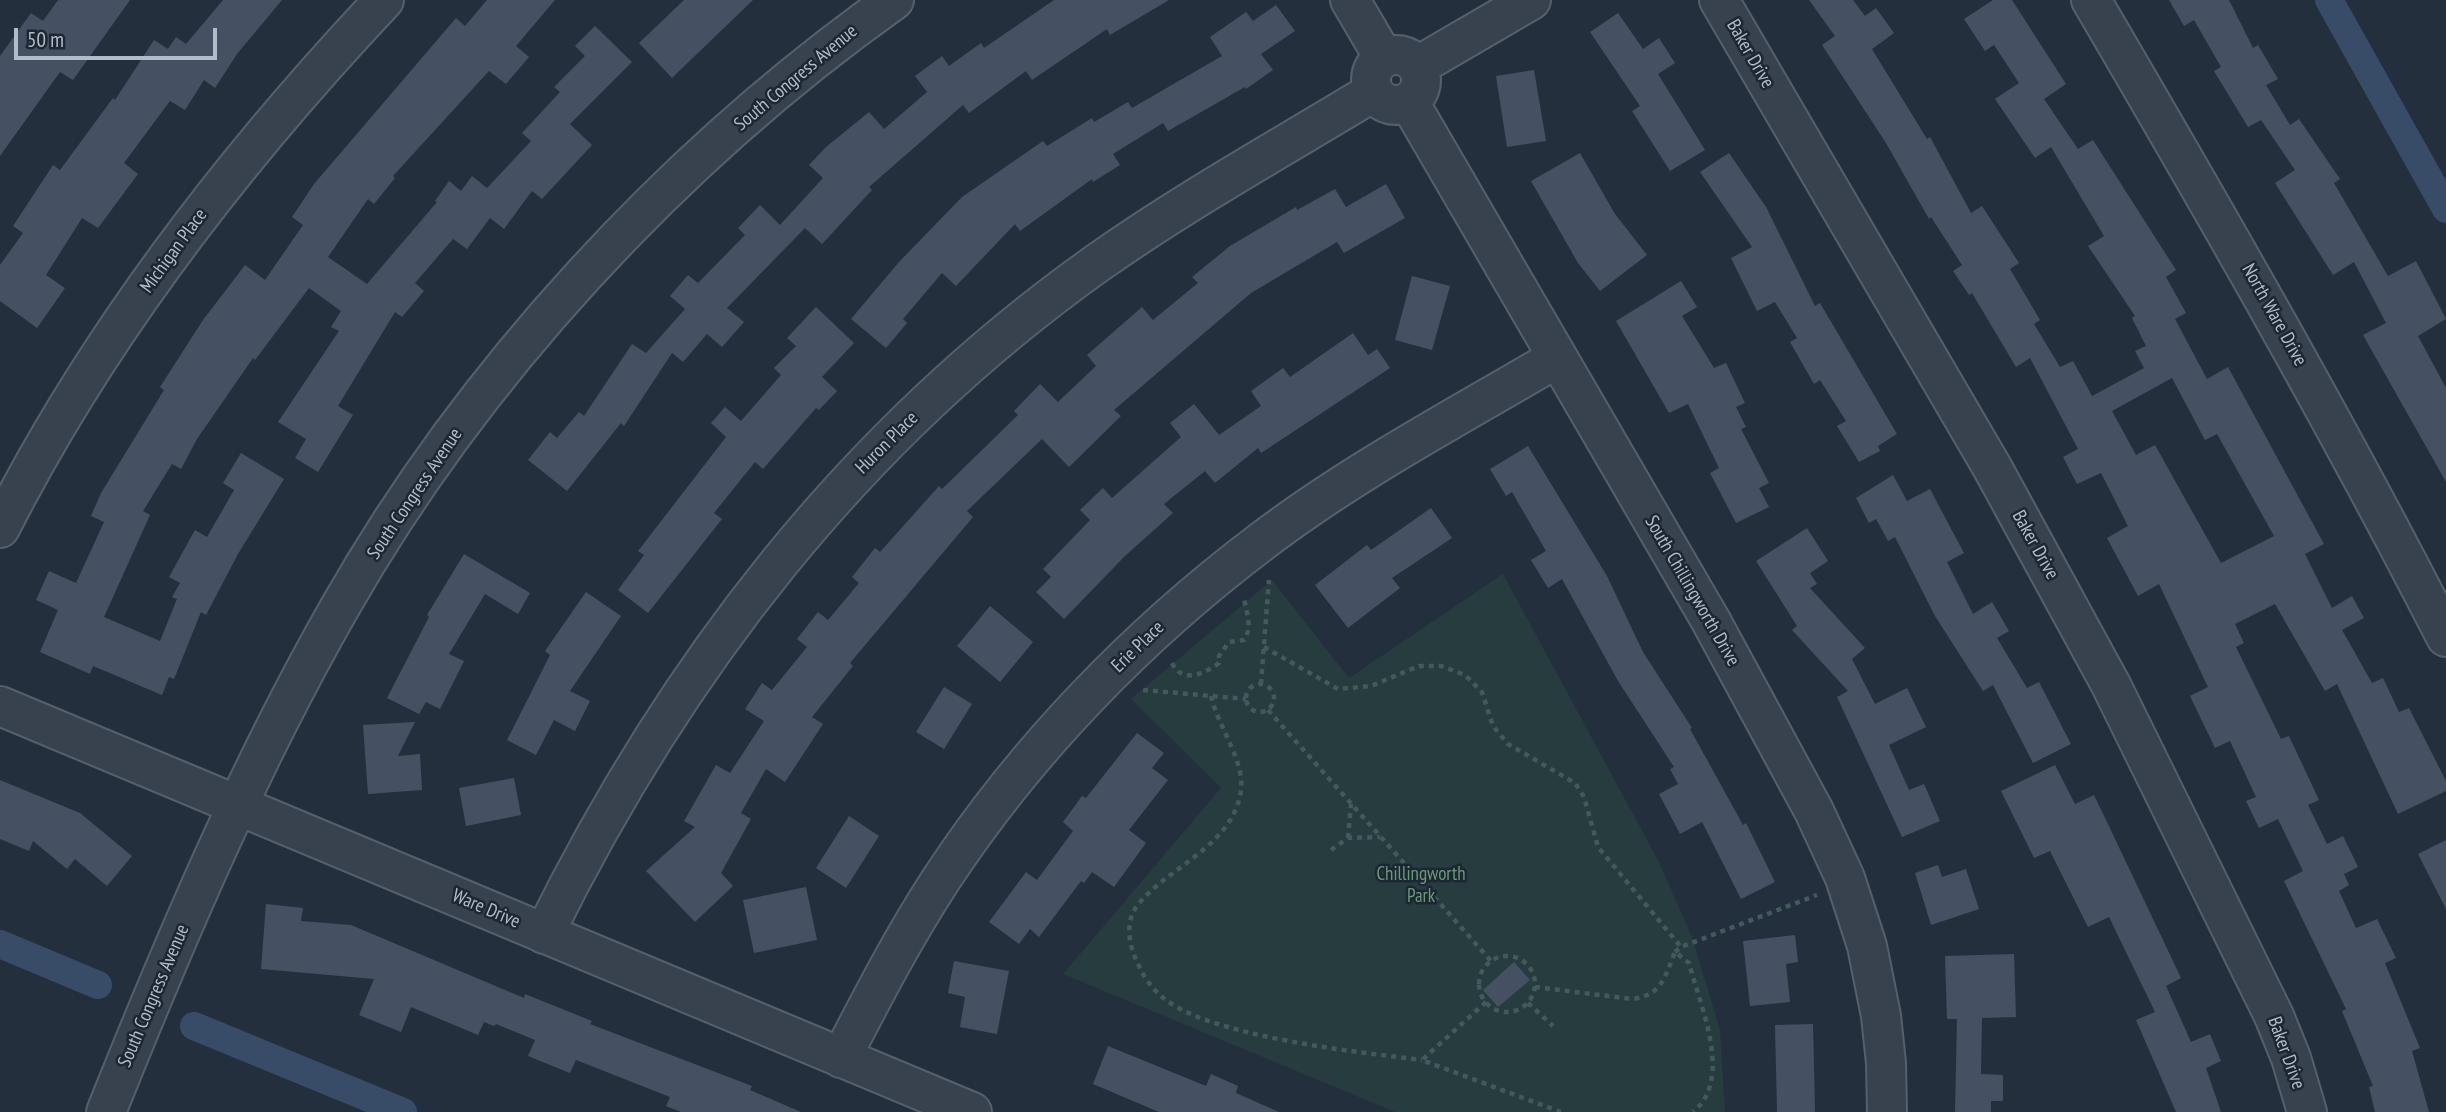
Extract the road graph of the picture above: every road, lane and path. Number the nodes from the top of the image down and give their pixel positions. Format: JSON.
{"nodes":[{"id":1,"x":384,"y":0,"type":"edge"},
{"id":2,"x":894,"y":0,"type":"edge"},
{"id":3,"x":1350,"y":0,"type":"edge"},
{"id":4,"x":1531,"y":0,"type":"edge"},
{"id":5,"x":1719,"y":0,"type":"edge"},
{"id":6,"x":2091,"y":0,"type":"edge"},
{"id":7,"x":1396,"y":80,"type":"junction"},
{"id":8,"x":1557,"y":358,"type":"junction"},
{"id":9,"x":0,"y":528,"type":"edge"},
{"id":10,"x":1269,"y":580,"type":"dead end"},
{"id":11,"x":1244,"y":598,"type":"dead end"},
{"id":12,"x":2446,"y":637,"type":"edge"},
{"id":13,"x":1264,"y":647,"type":"junction"},
{"id":14,"x":1172,"y":663,"type":"dead end"},
{"id":15,"x":1261,"y":684,"type":"junction"},
{"id":16,"x":1143,"y":690,"type":"dead end"},
{"id":17,"x":1211,"y":696,"type":"junction"},
{"id":18,"x":1246,"y":699,"type":"junction"},
{"id":19,"x":0,"y":706,"type":"edge"},
{"id":20,"x":1268,"y":710,"type":"junction"},
{"id":21,"x":1351,"y":803,"type":"junction"},
{"id":22,"x":237,"y":805,"type":"junction"},
{"id":23,"x":1381,"y":837,"type":"junction"},
{"id":24,"x":1348,"y":838,"type":"junction"},
{"id":25,"x":1331,"y":850,"type":"dead end"},
{"id":26,"x":1820,"y":894,"type":"dead end"},
{"id":27,"x":544,"y":934,"type":"junction"},
{"id":28,"x":1681,"y":947,"type":"junction"},
{"id":29,"x":1675,"y":952,"type":"junction"},
{"id":30,"x":1491,"y":961,"type":"junction"},
{"id":31,"x":1535,"y":987,"type":"junction"},
{"id":32,"x":1486,"y":1002,"type":"junction"},
{"id":33,"x":1528,"y":1003,"type":"junction"},
{"id":34,"x":1553,"y":1026,"type":"dead end"},
{"id":35,"x":841,"y":1058,"type":"junction"},
{"id":36,"x":1422,"y":1060,"type":"junction"},
{"id":37,"x":106,"y":1112,"type":"edge"},
{"id":38,"x":972,"y":1112,"type":"edge"},
{"id":39,"x":1561,"y":1112,"type":"edge"},
{"id":40,"x":1693,"y":1112,"type":"edge"},
{"id":41,"x":1887,"y":1112,"type":"edge"},
{"id":42,"x":2307,"y":1112,"type":"edge"}],
"edges":[{"from":1,"to":9,"type":"street","name":"Michigan Place"},
{"from":2,"to":22,"type":"street","name":"South Congress Avenue"},
{"from":3,"to":7,"type":"street","name":"South Chillingworth Drive"},
{"from":4,"to":7,"type":"street","name":"Huron Place"},
{"from":5,"to":42,"type":"street","name":"Baker Drive"},
{"from":6,"to":12,"type":"street","name":"North Ware Drive"},
{"from":7,"to":8,"type":"street","name":"South Chillingworth Drive"},
{"from":7,"to":27,"type":"street","name":"Huron Place"},
{"from":8,"to":35,"type":"street","name":"Erie Place"},
{"from":8,"to":41,"type":"street","name":"South Chillingworth Drive"},
{"from":10,"to":13,"type":"path"},
{"from":11,"to":14,"type":"path"},
{"from":13,"to":15,"type":"path"},
{"from":13,"to":28,"type":"path"},
{"from":15,"to":18,"type":"path"},
{"from":15,"to":20,"type":"path"},
{"from":16,"to":17,"type":"path"},
{"from":17,"to":18,"type":"path"},
{"from":17,"to":36,"type":"path"},
{"from":18,"to":20,"type":"path"},
{"from":19,"to":22,"type":"street","name":"Ware Drive"},
{"from":20,"to":21,"type":"path"},
{"from":21,"to":23,"type":"path"},
{"from":21,"to":24,"type":"path"},
{"from":22,"to":27,"type":"street","name":"Ware Drive"},
{"from":22,"to":37,"type":"street","name":"South Congress Avenue"},
{"from":23,"to":24,"type":"path"},
{"from":23,"to":30,"type":"path"},
{"from":24,"to":25,"type":"path"},
{"from":26,"to":28,"type":"path"},
{"from":27,"to":35,"type":"street","name":"Ware Drive"},
{"from":28,"to":29,"type":"path"},
{"from":29,"to":31,"type":"path"},
{"from":29,"to":40,"type":"path"},
{"from":30,"to":31,"type":"path"},
{"from":30,"to":32,"type":"path"},
{"from":31,"to":33,"type":"path"},
{"from":32,"to":33,"type":"path"},
{"from":32,"to":36,"type":"path"},
{"from":33,"to":34,"type":"path"},
{"from":35,"to":38,"type":"street","name":"Ware Drive"},
{"from":36,"to":39,"type":"path"}]}
